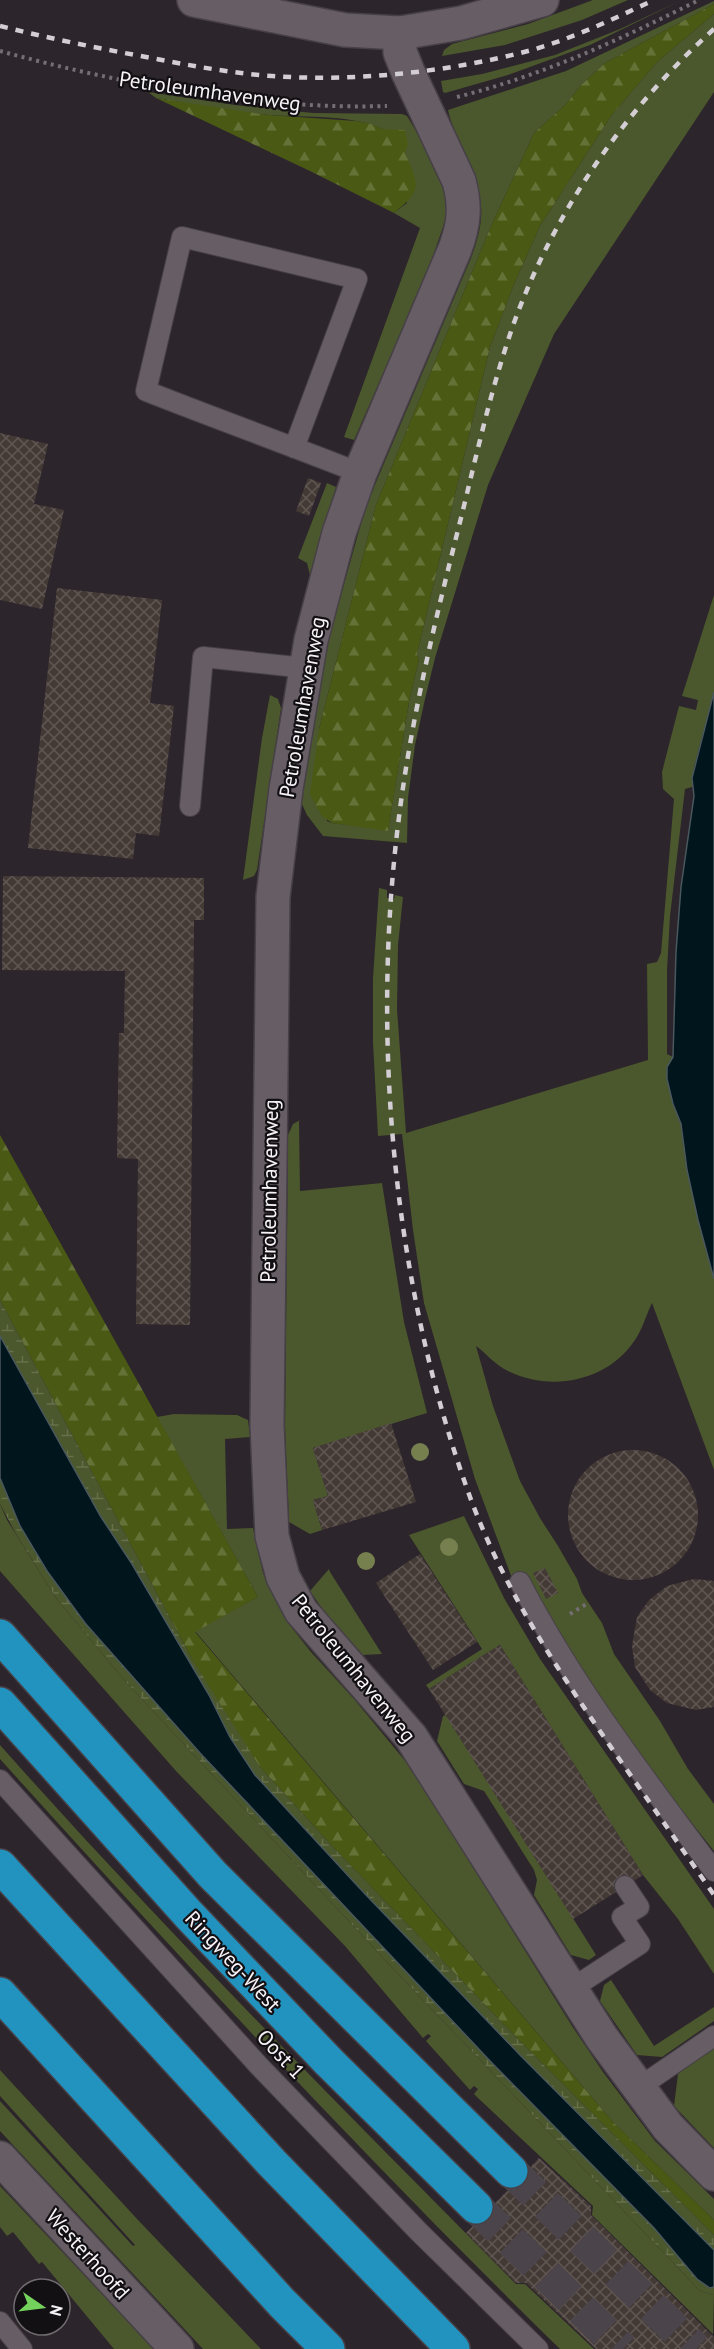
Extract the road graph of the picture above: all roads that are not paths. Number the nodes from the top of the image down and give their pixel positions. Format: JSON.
{"nodes":[{"id":1,"x":194,"y":0,"type":"edge"},
{"id":2,"x":542,"y":0,"type":"edge"},
{"id":3,"x":400,"y":33,"type":"junction"},
{"id":4,"x":294,"y":448,"type":"junction"},
{"id":5,"x":360,"y":474,"type":"junction"},
{"id":6,"x":306,"y":668,"type":"junction"},
{"id":7,"x":190,"y":806,"type":"dead end"},
{"id":8,"x":520,"y":1582,"type":"dead end"},
{"id":9,"x":0,"y":1636,"type":"edge"},
{"id":10,"x":0,"y":1704,"type":"edge"},
{"id":11,"x":0,"y":1780,"type":"edge"},
{"id":12,"x":0,"y":1866,"type":"edge"},
{"id":13,"x":714,"y":1871,"type":"edge"},
{"id":14,"x":625,"y":1886,"type":"dead end"},
{"id":15,"x":571,"y":1989,"type":"junction"},
{"id":16,"x":0,"y":1994,"type":"edge"},
{"id":17,"x":714,"y":2036,"type":"edge"},
{"id":18,"x":638,"y":2088,"type":"junction"},
{"id":19,"x":0,"y":2158,"type":"edge"},
{"id":20,"x":511,"y":2170,"type":"tunnel mouth"},
{"id":21,"x":714,"y":2174,"type":"edge"},
{"id":22,"x":476,"y":2207,"type":"tunnel mouth"},
{"id":23,"x":0,"y":2322,"type":"edge"},
{"id":24,"x":22,"y":2349,"type":"edge"},
{"id":25,"x":177,"y":2349,"type":"edge"},
{"id":26,"x":328,"y":2349,"type":"edge"},
{"id":27,"x":453,"y":2349,"type":"edge"},
{"id":28,"x":538,"y":2349,"type":"edge"}],
"edges":[{"from":1,"to":3,"type":"street"},
{"from":2,"to":3,"type":"street"},
{"from":3,"to":5,"type":"street","name":"Petroleumhavenweg"},
{"from":4,"to":4,"type":"lane"},
{"from":4,"to":5,"type":"lane"},
{"from":5,"to":6,"type":"street","name":"Petroleumhavenweg"},
{"from":6,"to":7,"type":"lane"},
{"from":6,"to":15,"type":"street","name":"Petroleumhavenweg"},
{"from":8,"to":13,"type":"lane"},
{"from":9,"to":20,"type":"highway"},
{"from":10,"to":22,"type":"highway","name":"Ringweg-West"},
{"from":11,"to":28,"type":"lane","name":"Oost 1"},
{"from":12,"to":27,"type":"highway"},
{"from":14,"to":15,"type":"lane"},
{"from":15,"to":18,"type":"street","name":"Petroleumhavenweg"},
{"from":16,"to":26,"type":"highway"},
{"from":17,"to":18,"type":"lane"},
{"from":18,"to":21,"type":"street","name":"Petroleumhavenweg"},
{"from":19,"to":25,"type":"street","name":"Westerhoofd"},
{"from":23,"to":24,"type":"lane"}]}
